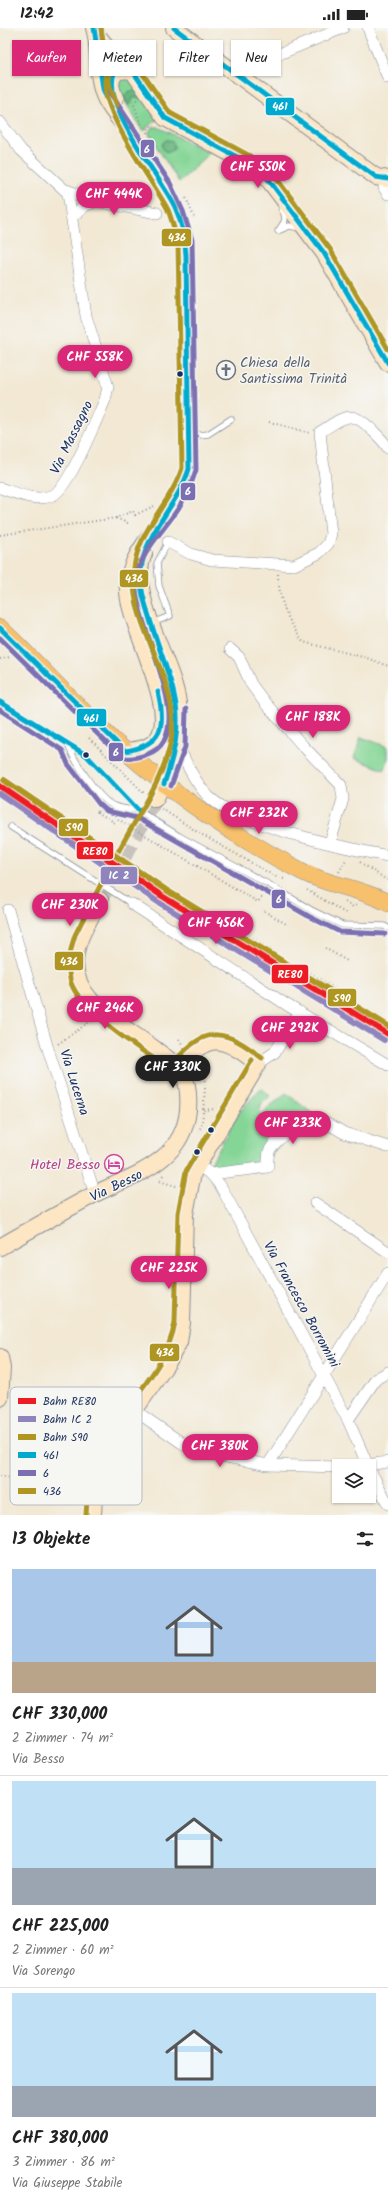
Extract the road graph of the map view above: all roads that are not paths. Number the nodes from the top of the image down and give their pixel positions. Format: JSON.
{"nodes":[{"id":1,"x":174,"y":28,"type":"edge"},
{"id":2,"x":343,"y":28,"type":"edge"},
{"id":3,"x":368,"y":28,"type":"edge"},
{"id":4,"x":95,"y":31,"type":"edge"},
{"id":5,"x":102,"y":40,"type":"edge"},
{"id":6,"x":113,"y":76,"type":"edge"},
{"id":7,"x":138,"y":76,"type":"edge"},
{"id":8,"x":238,"y":77,"type":"junction"},
{"id":9,"x":388,"y":78,"type":"edge"},
{"id":10,"x":0,"y":122,"type":"edge"},
{"id":11,"x":126,"y":128,"type":"junction"},
{"id":12,"x":252,"y":166,"type":"junction"},
{"id":13,"x":260,"y":181,"type":"dead end"},
{"id":14,"x":384,"y":183,"type":"edge"},
{"id":15,"x":66,"y":190,"type":"junction"},
{"id":16,"x":267,"y":190,"type":"dead end"},
{"id":17,"x":96,"y":201,"type":"junction"},
{"id":18,"x":157,"y":213,"type":"dead end"},
{"id":19,"x":72,"y":217,"type":"junction"},
{"id":20,"x":307,"y":230,"type":"junction"},
{"id":21,"x":388,"y":364,"type":"edge"},
{"id":22,"x":231,"y":419,"type":"dead end"},
{"id":23,"x":190,"y":436,"type":"junction"},
{"id":24,"x":388,"y":448,"type":"edge"},
{"id":25,"x":0,"y":488,"type":"edge"},
{"id":26,"x":152,"y":536,"type":"junction"},
{"id":27,"x":168,"y":542,"type":"joint"},
{"id":28,"x":152,"y":623,"type":"junction"},
{"id":29,"x":0,"y":629,"type":"edge"},
{"id":30,"x":230,"y":649,"type":"dead end"},
{"id":31,"x":0,"y":702,"type":"edge"},
{"id":32,"x":68,"y":745,"type":"junction"},
{"id":33,"x":178,"y":745,"type":"junction"},
{"id":34,"x":125,"y":751,"type":"junction"},
{"id":35,"x":164,"y":784,"type":"junction"},
{"id":36,"x":154,"y":800,"type":"tunnel mouth"},
{"id":37,"x":139,"y":811,"type":"junction"},
{"id":38,"x":11,"y":827,"type":"dead end"},
{"id":39,"x":330,"y":843,"type":"junction"},
{"id":40,"x":388,"y":856,"type":"edge"},
{"id":41,"x":100,"y":900,"type":"tunnel mouth"},
{"id":42,"x":388,"y":903,"type":"edge"},
{"id":43,"x":132,"y":904,"type":"joint"},
{"id":44,"x":8,"y":910,"type":"dead end"},
{"id":45,"x":388,"y":928,"type":"edge"},
{"id":46,"x":300,"y":1012,"type":"junction"},
{"id":47,"x":258,"y":1064,"type":"junction"},
{"id":48,"x":388,"y":1065,"type":"edge"},
{"id":49,"x":179,"y":1067,"type":"junction"},
{"id":50,"x":388,"y":1147,"type":"edge"},
{"id":51,"x":198,"y":1165,"type":"junction"},
{"id":52,"x":211,"y":1174,"type":"junction"},
{"id":53,"x":95,"y":1194,"type":"junction"},
{"id":54,"x":315,"y":1203,"type":"dead end"},
{"id":55,"x":0,"y":1246,"type":"edge"},
{"id":56,"x":388,"y":1252,"type":"edge"},
{"id":57,"x":388,"y":1274,"type":"edge"},
{"id":58,"x":0,"y":1357,"type":"edge"},
{"id":59,"x":388,"y":1372,"type":"edge"},
{"id":60,"x":324,"y":1376,"type":"junction"},
{"id":61,"x":0,"y":1398,"type":"edge"},
{"id":62,"x":142,"y":1399,"type":"edge"},
{"id":63,"x":142,"y":1416,"type":"edge"},
{"id":64,"x":348,"y":1420,"type":"junction"},
{"id":65,"x":365,"y":1459,"type":"edge"},
{"id":66,"x":388,"y":1462,"type":"edge"},
{"id":67,"x":376,"y":1464,"type":"edge"},
{"id":68,"x":268,"y":1465,"type":"junction"},
{"id":69,"x":332,"y":1467,"type":"edge"},
{"id":70,"x":376,"y":1481,"type":"edge"},
{"id":71,"x":388,"y":1504,"type":"edge"},
{"id":72,"x":94,"y":1505,"type":"edge"},
{"id":73,"x":93,"y":1515,"type":"edge"}],
"edges":[{"from":1,"to":8,"type":"main road"},
{"from":2,"to":8,"type":"street"},
{"from":3,"to":9,"type":"street"},
{"from":4,"to":5,"type":"main road"},
{"from":4,"to":11,"type":"main road"},
{"from":6,"to":11,"type":"main road"},
{"from":7,"to":12,"type":"main road"},
{"from":8,"to":14,"type":"main road"},
{"from":10,"to":15,"type":"street"},
{"from":11,"to":23,"type":"main road"},
{"from":12,"to":13,"type":"lane"},
{"from":12,"to":20,"type":"main road"},
{"from":15,"to":17,"type":"street"},
{"from":15,"to":19,"type":"street","name":"Via Massagno"},
{"from":16,"to":20,"type":"lane"},
{"from":17,"to":18,"type":"street"},
{"from":17,"to":19,"type":"street"},
{"from":19,"to":25,"type":"street","name":"Via Massagno"},
{"from":20,"to":21,"type":"main road"},
{"from":22,"to":23,"type":"lane"},
{"from":23,"to":26,"type":"main road"},
{"from":24,"to":27,"type":"street"},
{"from":26,"to":28,"type":"main road"},
{"from":26,"to":34,"type":"main road"},
{"from":27,"to":28,"type":"lane"},
{"from":28,"to":33,"type":"main road"},
{"from":29,"to":34,"type":"main road"},
{"from":30,"to":39,"type":"street"},
{"from":31,"to":32,"type":"lane"},
{"from":32,"to":37,"type":"lane"},
{"from":32,"to":37,"type":"lane"},
{"from":33,"to":35,"type":"main road"},
{"from":33,"to":39,"type":"street"},
{"from":34,"to":35,"type":"main road"},
{"from":35,"to":36,"type":"main road"},
{"from":35,"to":42,"type":"main road"},
{"from":37,"to":45,"type":"lane"},
{"from":38,"to":43,"type":"lane"},
{"from":39,"to":40,"type":"street"},
{"from":41,"to":49,"type":"main road"},
{"from":43,"to":46,"type":"street"},
{"from":44,"to":53,"type":"street","name":"Via Lucerna"},
{"from":46,"to":47,"type":"street"},
{"from":46,"to":48,"type":"street"},
{"from":47,"to":49,"type":"main road"},
{"from":47,"to":51,"type":"main road"},
{"from":49,"to":53,"type":"main road","name":"Via Besso"},
{"from":50,"to":52,"type":"street"},
{"from":51,"to":52,"type":"street","name":"Via Francesco Borromini"},
{"from":51,"to":62,"type":"main road"},
{"from":52,"to":60,"type":"street","name":"Via Francesco Borromini"},
{"from":53,"to":55,"type":"main road","name":"Via Besso"},
{"from":54,"to":56,"type":"street"},
{"from":57,"to":60,"type":"street"},
{"from":58,"to":61,"type":"main road"},
{"from":59,"to":64,"type":"street"},
{"from":60,"to":64,"type":"street","name":"Via Francesco Borromini"},
{"from":60,"to":68,"type":"street"},
{"from":63,"to":68,"type":"street"},
{"from":64,"to":65,"type":"street","name":"Via Francesco Borromini"},
{"from":66,"to":67,"type":"street"},
{"from":68,"to":69,"type":"street"},
{"from":70,"to":71,"type":"street","name":"Via Francesco Borromini"},
{"from":72,"to":73,"type":"main road"}]}
